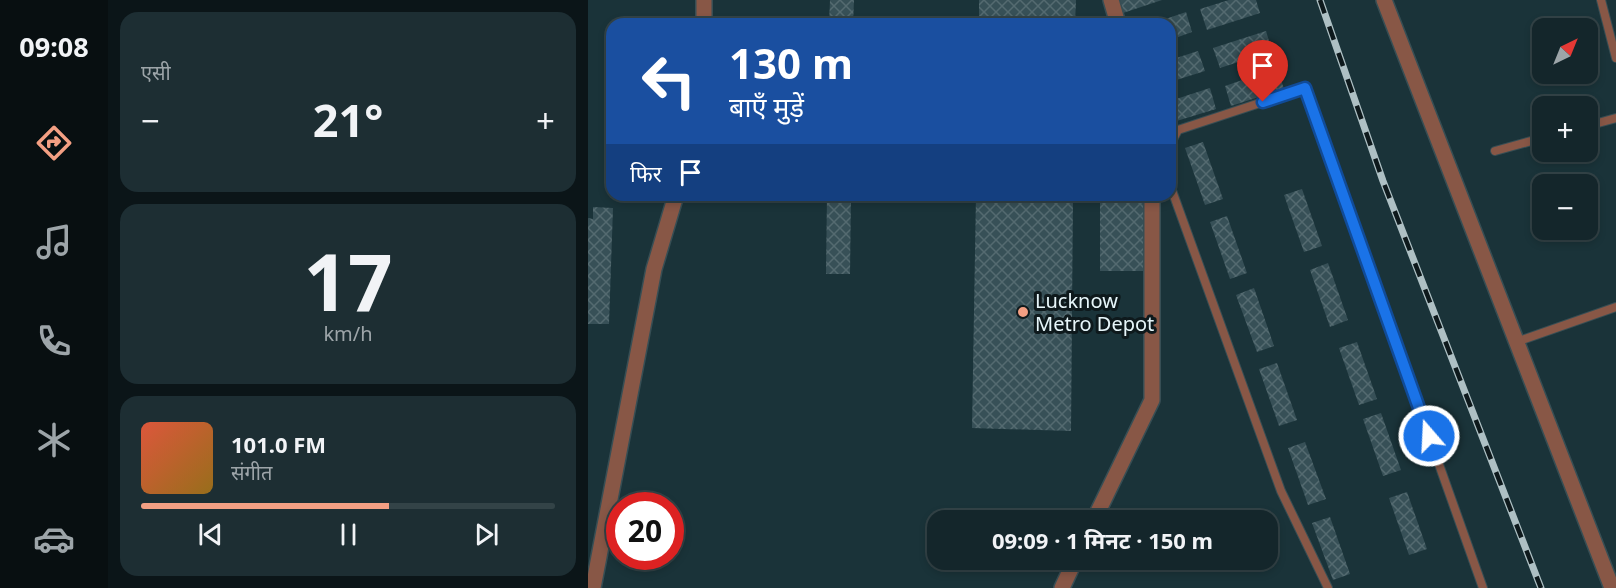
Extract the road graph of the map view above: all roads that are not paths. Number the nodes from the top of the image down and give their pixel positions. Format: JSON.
{"nodes":[{"id":1,"x":704,"y":0,"type":"edge"},
{"id":2,"x":1111,"y":0,"type":"edge"},
{"id":3,"x":1384,"y":0,"type":"edge"},
{"id":4,"x":1601,"y":0,"type":"edge"},
{"id":5,"x":704,"y":18,"type":"edge"},
{"id":6,"x":1116,"y":18,"type":"edge"},
{"id":7,"x":1612,"y":30,"type":"edge"},
{"id":8,"x":1616,"y":58,"type":"edge"},
{"id":9,"x":1616,"y":119,"type":"edge"},
{"id":10,"x":1598,"y":123,"type":"edge"},
{"id":11,"x":1176,"y":134,"type":"edge"},
{"id":12,"x":1532,"y":141,"type":"edge"},
{"id":13,"x":1495,"y":151,"type":"dead end"},
{"id":14,"x":674,"y":201,"type":"edge"},
{"id":15,"x":1152,"y":201,"type":"edge"},
{"id":16,"x":1176,"y":201,"type":"edge"},
{"id":17,"x":1616,"y":307,"type":"edge"},
{"id":18,"x":1515,"y":342,"type":"junction"},
{"id":19,"x":1099,"y":510,"type":"edge"},
{"id":20,"x":1070,"y":570,"type":"edge"},
{"id":21,"x":593,"y":588,"type":"edge"},
{"id":22,"x":1062,"y":588,"type":"edge"},
{"id":23,"x":1328,"y":588,"type":"edge"},
{"id":24,"x":1483,"y":588,"type":"edge"},
{"id":25,"x":1612,"y":588,"type":"edge"}],
"edges":[{"from":1,"to":5,"type":"street"},
{"from":2,"to":6,"type":"street"},
{"from":3,"to":18,"type":"street"},
{"from":4,"to":7,"type":"lane"},
{"from":7,"to":8,"type":"lane"},
{"from":9,"to":10,"type":"lane"},
{"from":11,"to":24,"type":"lane"},
{"from":12,"to":13,"type":"lane"},
{"from":14,"to":21,"type":"street"},
{"from":15,"to":19,"type":"street"},
{"from":16,"to":23,"type":"lane"},
{"from":17,"to":18,"type":"lane"},
{"from":18,"to":25,"type":"street"},
{"from":20,"to":22,"type":"street"}]}
